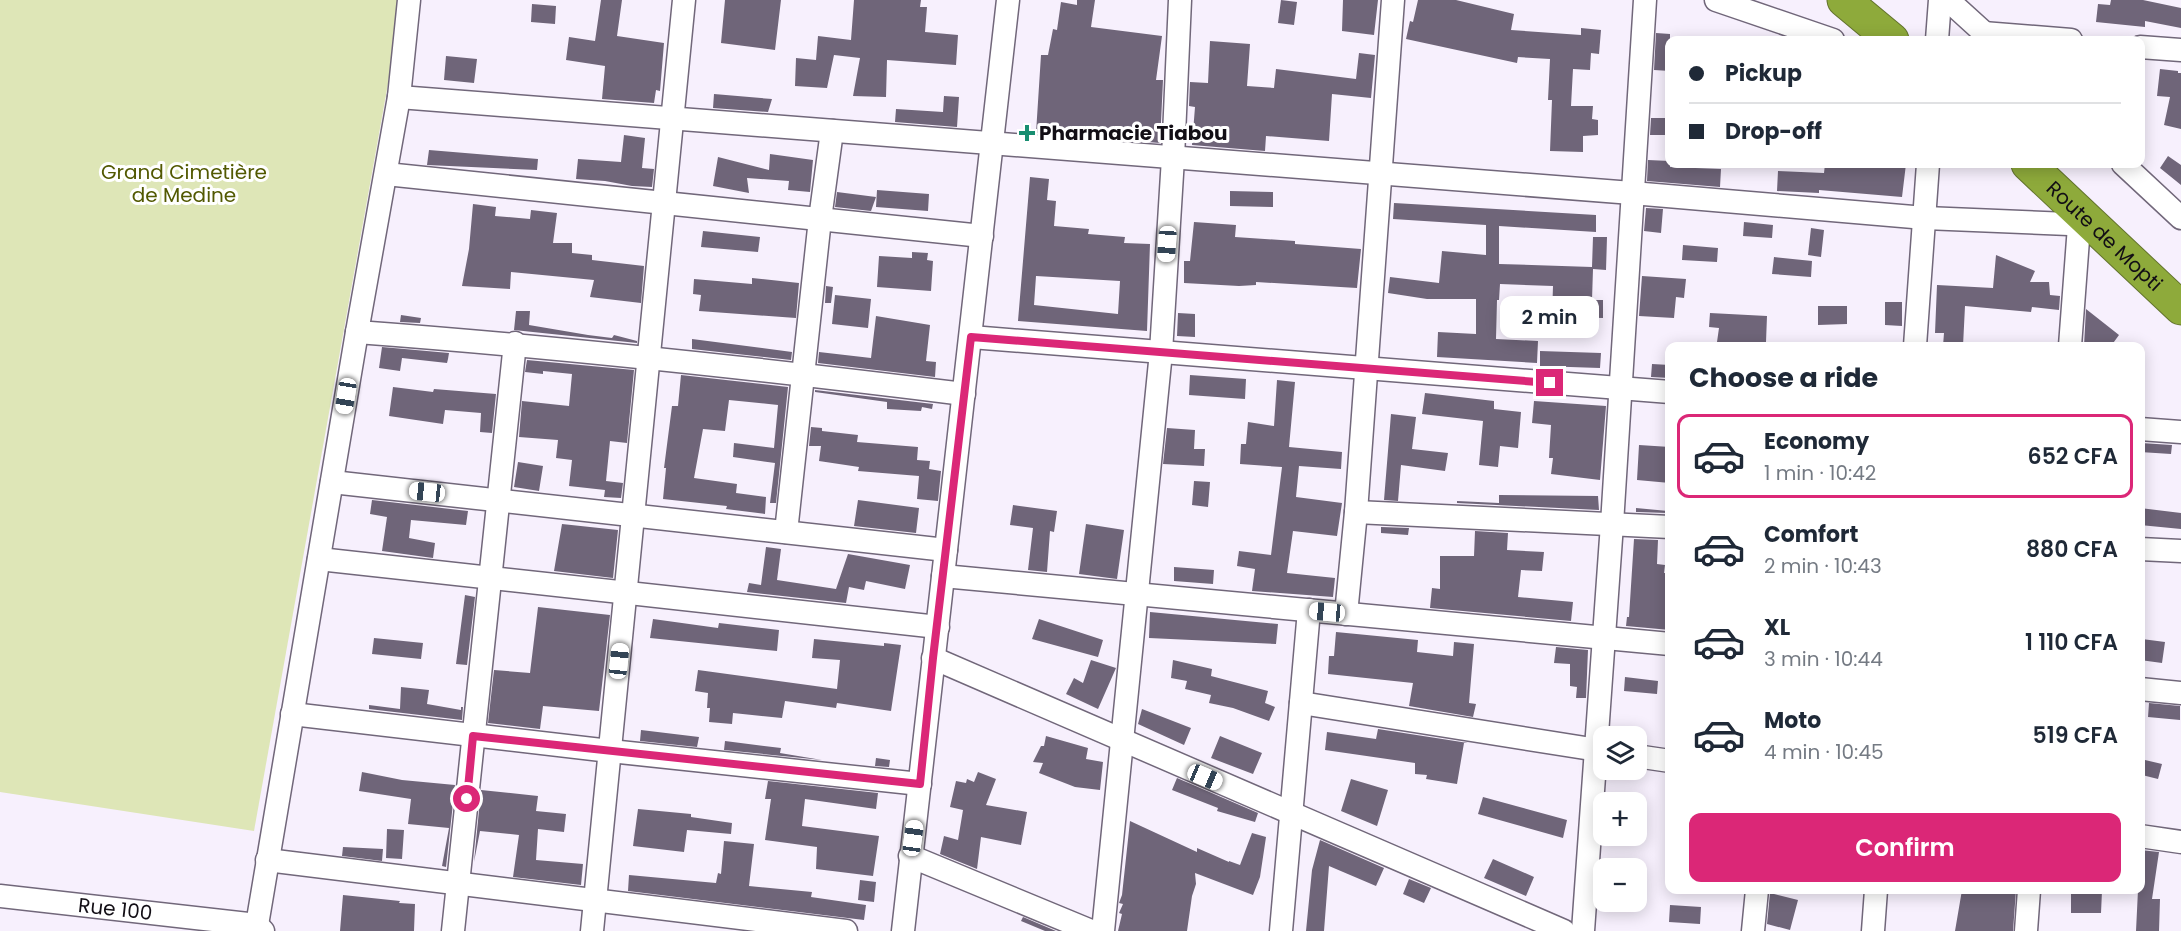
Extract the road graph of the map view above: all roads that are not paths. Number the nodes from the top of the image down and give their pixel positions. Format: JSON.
{"nodes":[{"id":1,"x":409,"y":0,"type":"edge"},
{"id":2,"x":684,"y":0,"type":"edge"},
{"id":3,"x":1008,"y":0,"type":"edge"},
{"id":4,"x":1180,"y":0,"type":"edge"},
{"id":5,"x":1393,"y":0,"type":"edge"},
{"id":6,"x":1645,"y":0,"type":"edge"},
{"id":7,"x":1716,"y":0,"type":"edge"},
{"id":8,"x":1844,"y":0,"type":"edge"},
{"id":9,"x":1940,"y":0,"type":"edge"},
{"id":10,"x":1948,"y":0,"type":"edge"},
{"id":11,"x":1821,"y":36,"type":"edge"},
{"id":12,"x":1887,"y":36,"type":"edge"},
{"id":13,"x":1937,"y":36,"type":"edge"},
{"id":14,"x":1986,"y":36,"type":"edge"},
{"id":15,"x":2145,"y":47,"type":"edge"},
{"id":16,"x":2181,"y":50,"type":"edge"},
{"id":17,"x":399,"y":97,"type":"junction"},
{"id":18,"x":673,"y":118,"type":"junction"},
{"id":19,"x":832,"y":131,"type":"junction"},
{"id":20,"x":991,"y":144,"type":"junction"},
{"id":21,"x":1173,"y":158,"type":"junction"},
{"id":22,"x":1929,"y":168,"type":"edge"},
{"id":23,"x":2032,"y":168,"type":"edge"},
{"id":24,"x":2126,"y":168,"type":"edge"},
{"id":25,"x":386,"y":174,"type":"junction"},
{"id":26,"x":1380,"y":174,"type":"junction"},
{"id":27,"x":1632,"y":194,"type":"junction"},
{"id":28,"x":664,"y":203,"type":"junction"},
{"id":29,"x":1924,"y":218,"type":"junction"},
{"id":30,"x":2181,"y":218,"type":"edge"},
{"id":31,"x":820,"y":219,"type":"junction"},
{"id":32,"x":2086,"y":226,"type":"junction"},
{"id":33,"x":982,"y":236,"type":"junction"},
{"id":34,"x":2181,"y":308,"type":"edge"},
{"id":35,"x":357,"y":332,"type":"junction"},
{"id":36,"x":971,"y":337,"type":"junction"},
{"id":37,"x":1915,"y":342,"type":"edge"},
{"id":38,"x":2071,"y":342,"type":"edge"},
{"id":39,"x":515,"y":343,"type":"junction"},
{"id":40,"x":1161,"y":352,"type":"junction"},
{"id":41,"x":649,"y":357,"type":"junction"},
{"id":42,"x":1366,"y":368,"type":"junction"},
{"id":43,"x":803,"y":374,"type":"junction"},
{"id":44,"x":1620,"y":388,"type":"junction"},
{"id":45,"x":1665,"y":392,"type":"edge"},
{"id":46,"x":964,"y":394,"type":"junction"},
{"id":47,"x":2145,"y":429,"type":"edge"},
{"id":48,"x":2181,"y":432,"type":"edge"},
{"id":49,"x":332,"y":482,"type":"junction"},
{"id":50,"x":498,"y":501,"type":"junction"},
{"id":51,"x":1356,"y":512,"type":"junction"},
{"id":52,"x":633,"y":515,"type":"junction"},
{"id":53,"x":1612,"y":524,"type":"junction"},
{"id":54,"x":1665,"y":527,"type":"edge"},
{"id":55,"x":786,"y":532,"type":"junction"},
{"id":56,"x":2145,"y":549,"type":"edge"},
{"id":57,"x":946,"y":550,"type":"junction"},
{"id":58,"x":2181,"y":551,"type":"edge"},
{"id":59,"x":319,"y":559,"type":"junction"},
{"id":60,"x":944,"y":576,"type":"junction"},
{"id":61,"x":490,"y":579,"type":"junction"},
{"id":62,"x":625,"y":593,"type":"junction"},
{"id":63,"x":1136,"y":594,"type":"junction"},
{"id":64,"x":1309,"y":610,"type":"junction"},
{"id":65,"x":1346,"y":614,"type":"junction"},
{"id":66,"x":938,"y":627,"type":"junction"},
{"id":67,"x":1603,"y":638,"type":"junction"},
{"id":68,"x":1665,"y":644,"type":"edge"},
{"id":69,"x":933,"y":658,"type":"junction"},
{"id":70,"x":2145,"y":689,"type":"edge"},
{"id":71,"x":2181,"y":693,"type":"edge"},
{"id":72,"x":1301,"y":703,"type":"junction"},
{"id":73,"x":292,"y":714,"type":"junction"},
{"id":74,"x":1600,"y":726,"type":"edge"},
{"id":75,"x":473,"y":736,"type":"junction"},
{"id":76,"x":1120,"y":741,"type":"junction"},
{"id":77,"x":1593,"y":749,"type":"edge"},
{"id":78,"x":610,"y":751,"type":"junction"},
{"id":79,"x":1647,"y":758,"type":"edge"},
{"id":80,"x":1665,"y":760,"type":"edge"},
{"id":81,"x":1596,"y":780,"type":"edge"},
{"id":82,"x":920,"y":784,"type":"junction"},
{"id":83,"x":1290,"y":813,"type":"junction"},
{"id":84,"x":2145,"y":837,"type":"edge"},
{"id":85,"x":2181,"y":843,"type":"edge"},
{"id":86,"x":910,"y":856,"type":"junction"},
{"id":87,"x":267,"y":860,"type":"junction"},
{"id":88,"x":458,"y":884,"type":"junction"},
{"id":89,"x":1758,"y":894,"type":"edge"},
{"id":90,"x":1876,"y":894,"type":"edge"},
{"id":91,"x":2029,"y":894,"type":"edge"},
{"id":92,"x":0,"y":896,"type":"edge"},
{"id":93,"x":595,"y":900,"type":"junction"},
{"id":94,"x":150,"y":922,"type":"edge"},
{"id":95,"x":260,"y":928,"type":"edge"},
{"id":96,"x":453,"y":931,"type":"edge"},
{"id":97,"x":592,"y":931,"type":"edge"},
{"id":98,"x":846,"y":931,"type":"edge"},
{"id":99,"x":903,"y":931,"type":"edge"},
{"id":100,"x":1091,"y":931,"type":"edge"},
{"id":101,"x":1102,"y":931,"type":"edge"},
{"id":102,"x":1281,"y":931,"type":"edge"},
{"id":103,"x":1564,"y":931,"type":"edge"},
{"id":104,"x":1583,"y":931,"type":"edge"},
{"id":105,"x":1754,"y":931,"type":"edge"},
{"id":106,"x":1873,"y":931,"type":"edge"},
{"id":107,"x":2026,"y":931,"type":"edge"}],
"edges":[{"from":1,"to":17,"type":"street"},
{"from":2,"to":18,"type":"street"},
{"from":3,"to":20,"type":"street"},
{"from":4,"to":21,"type":"street"},
{"from":5,"to":26,"type":"street"},
{"from":6,"to":27,"type":"street"},
{"from":7,"to":11,"type":"street"},
{"from":8,"to":12,"type":"highway"},
{"from":9,"to":13,"type":"street"},
{"from":10,"to":14,"type":"street"},
{"from":15,"to":16,"type":"street"},
{"from":17,"to":18,"type":"street"},
{"from":17,"to":25,"type":"street"},
{"from":18,"to":19,"type":"street"},
{"from":18,"to":28,"type":"street"},
{"from":19,"to":20,"type":"street"},
{"from":19,"to":31,"type":"street"},
{"from":20,"to":21,"type":"street"},
{"from":20,"to":33,"type":"street"},
{"from":21,"to":26,"type":"street"},
{"from":21,"to":40,"type":"street"},
{"from":22,"to":29,"type":"street"},
{"from":23,"to":32,"type":"highway","name":"Route de Mopti"},
{"from":24,"to":30,"type":"street"},
{"from":25,"to":28,"type":"street"},
{"from":25,"to":35,"type":"street"},
{"from":26,"to":27,"type":"street"},
{"from":26,"to":42,"type":"street"},
{"from":27,"to":29,"type":"street"},
{"from":27,"to":44,"type":"street"},
{"from":28,"to":31,"type":"street"},
{"from":28,"to":41,"type":"street"},
{"from":29,"to":32,"type":"street"},
{"from":29,"to":37,"type":"street"},
{"from":31,"to":33,"type":"street"},
{"from":31,"to":43,"type":"street"},
{"from":32,"to":34,"type":"highway","name":"Route de Mopti"},
{"from":32,"to":38,"type":"street"},
{"from":33,"to":36,"type":"street"},
{"from":35,"to":39,"type":"street"},
{"from":35,"to":49,"type":"street"},
{"from":36,"to":40,"type":"street"},
{"from":36,"to":46,"type":"street"},
{"from":39,"to":41,"type":"street"},
{"from":39,"to":50,"type":"street"},
{"from":40,"to":42,"type":"street"},
{"from":40,"to":63,"type":"street"},
{"from":41,"to":43,"type":"street"},
{"from":41,"to":52,"type":"street"},
{"from":42,"to":44,"type":"street"},
{"from":42,"to":51,"type":"street"},
{"from":43,"to":46,"type":"street"},
{"from":43,"to":55,"type":"street"},
{"from":44,"to":45,"type":"street"},
{"from":44,"to":53,"type":"street"},
{"from":46,"to":57,"type":"street"},
{"from":47,"to":48,"type":"street"},
{"from":49,"to":50,"type":"street"},
{"from":49,"to":59,"type":"street"},
{"from":50,"to":52,"type":"street"},
{"from":50,"to":61,"type":"street"},
{"from":51,"to":53,"type":"street"},
{"from":51,"to":65,"type":"street"},
{"from":52,"to":55,"type":"street"},
{"from":52,"to":62,"type":"street"},
{"from":53,"to":54,"type":"street"},
{"from":53,"to":67,"type":"street"},
{"from":55,"to":57,"type":"street"},
{"from":56,"to":58,"type":"street"},
{"from":57,"to":60,"type":"street"},
{"from":59,"to":61,"type":"street"},
{"from":59,"to":73,"type":"street"},
{"from":60,"to":63,"type":"street"},
{"from":60,"to":66,"type":"street"},
{"from":61,"to":62,"type":"street"},
{"from":61,"to":75,"type":"street"},
{"from":62,"to":66,"type":"street"},
{"from":62,"to":78,"type":"street"},
{"from":63,"to":64,"type":"street"},
{"from":63,"to":76,"type":"street"},
{"from":64,"to":65,"type":"street"},
{"from":64,"to":72,"type":"street"},
{"from":65,"to":67,"type":"street"},
{"from":66,"to":69,"type":"street"},
{"from":67,"to":68,"type":"street"},
{"from":67,"to":74,"type":"street"},
{"from":69,"to":76,"type":"street"},
{"from":69,"to":82,"type":"street"},
{"from":70,"to":71,"type":"street"},
{"from":72,"to":77,"type":"street"},
{"from":72,"to":83,"type":"street"},
{"from":73,"to":75,"type":"street"},
{"from":73,"to":87,"type":"street"},
{"from":75,"to":78,"type":"street"},
{"from":75,"to":88,"type":"street"},
{"from":76,"to":83,"type":"street"},
{"from":76,"to":101,"type":"street"},
{"from":78,"to":82,"type":"street"},
{"from":78,"to":93,"type":"street"},
{"from":79,"to":80,"type":"street"},
{"from":81,"to":104,"type":"street"},
{"from":82,"to":86,"type":"street"},
{"from":83,"to":102,"type":"street"},
{"from":83,"to":103,"type":"street"},
{"from":84,"to":85,"type":"street"},
{"from":86,"to":99,"type":"street"},
{"from":86,"to":100,"type":"street"},
{"from":87,"to":88,"type":"street"},
{"from":87,"to":95,"type":"street"},
{"from":88,"to":93,"type":"street"},
{"from":88,"to":96,"type":"street"},
{"from":89,"to":105,"type":"street"},
{"from":90,"to":106,"type":"street"},
{"from":91,"to":107,"type":"street"},
{"from":92,"to":94,"type":"street","name":"Rue 100"},
{"from":93,"to":97,"type":"street"},
{"from":93,"to":98,"type":"street"},
{"from":94,"to":95,"type":"street","name":"Rue 100"}]}
